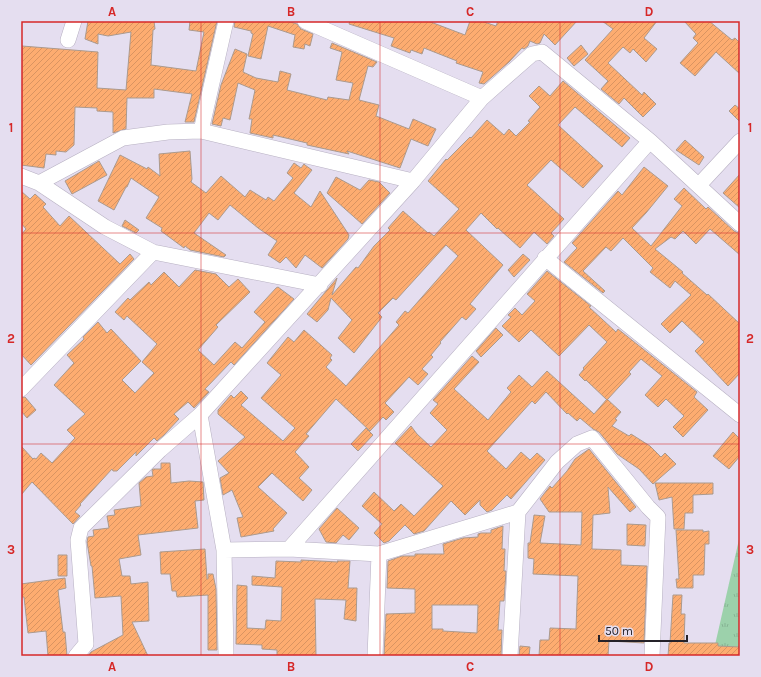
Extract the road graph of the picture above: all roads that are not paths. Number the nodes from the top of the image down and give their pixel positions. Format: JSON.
{"nodes":[{"id":1,"x":74,"y":21,"type":"edge"},
{"id":2,"x":226,"y":21,"type":"edge"},
{"id":3,"x":304,"y":21,"type":"edge"},
{"id":4,"x":68,"y":40,"type":"dead end"},
{"id":5,"x":482,"y":98,"type":"junction"},
{"id":6,"x":200,"y":131,"type":"junction"},
{"id":7,"x":650,"y":141,"type":"junction"},
{"id":8,"x":740,"y":141,"type":"edge"},
{"id":9,"x":21,"y":176,"type":"edge"},
{"id":10,"x":413,"y":181,"type":"junction"},
{"id":11,"x":39,"y":183,"type":"junction"},
{"id":12,"x":699,"y":185,"type":"junction"},
{"id":13,"x":740,"y":224,"type":"edge"},
{"id":14,"x":153,"y":252,"type":"junction"},
{"id":15,"x":546,"y":258,"type":"junction"},
{"id":16,"x":320,"y":285,"type":"junction"},
{"id":17,"x":21,"y":389,"type":"edge"},
{"id":18,"x":740,"y":415,"type":"edge"},
{"id":19,"x":200,"y":416,"type":"junction"},
{"id":20,"x":518,"y":512,"type":"junction"},
{"id":21,"x":289,"y":549,"type":"junction"},
{"id":22,"x":224,"y":550,"type":"junction"},
{"id":23,"x":380,"y":554,"type":"junction"},
{"id":24,"x":76,"y":656,"type":"edge"},
{"id":25,"x":226,"y":656,"type":"edge"},
{"id":26,"x":375,"y":656,"type":"edge"},
{"id":27,"x":510,"y":656,"type":"edge"},
{"id":28,"x":652,"y":656,"type":"edge"}],
"edges":[{"from":1,"to":4,"type":"street"},
{"from":2,"to":6,"type":"street"},
{"from":3,"to":5,"type":"street"},
{"from":5,"to":7,"type":"street"},
{"from":5,"to":10,"type":"street"},
{"from":6,"to":10,"type":"street"},
{"from":6,"to":11,"type":"street"},
{"from":7,"to":12,"type":"street"},
{"from":7,"to":15,"type":"street"},
{"from":8,"to":12,"type":"street"},
{"from":9,"to":11,"type":"street"},
{"from":10,"to":16,"type":"street"},
{"from":11,"to":14,"type":"street"},
{"from":12,"to":13,"type":"street"},
{"from":14,"to":16,"type":"street"},
{"from":14,"to":17,"type":"street"},
{"from":15,"to":18,"type":"street"},
{"from":15,"to":21,"type":"street"},
{"from":16,"to":19,"type":"street"},
{"from":19,"to":22,"type":"street"},
{"from":19,"to":24,"type":"street"},
{"from":20,"to":23,"type":"street"},
{"from":20,"to":27,"type":"street"},
{"from":20,"to":28,"type":"street"},
{"from":21,"to":22,"type":"street"},
{"from":21,"to":23,"type":"street"},
{"from":22,"to":25,"type":"street"},
{"from":23,"to":26,"type":"street"}]}
